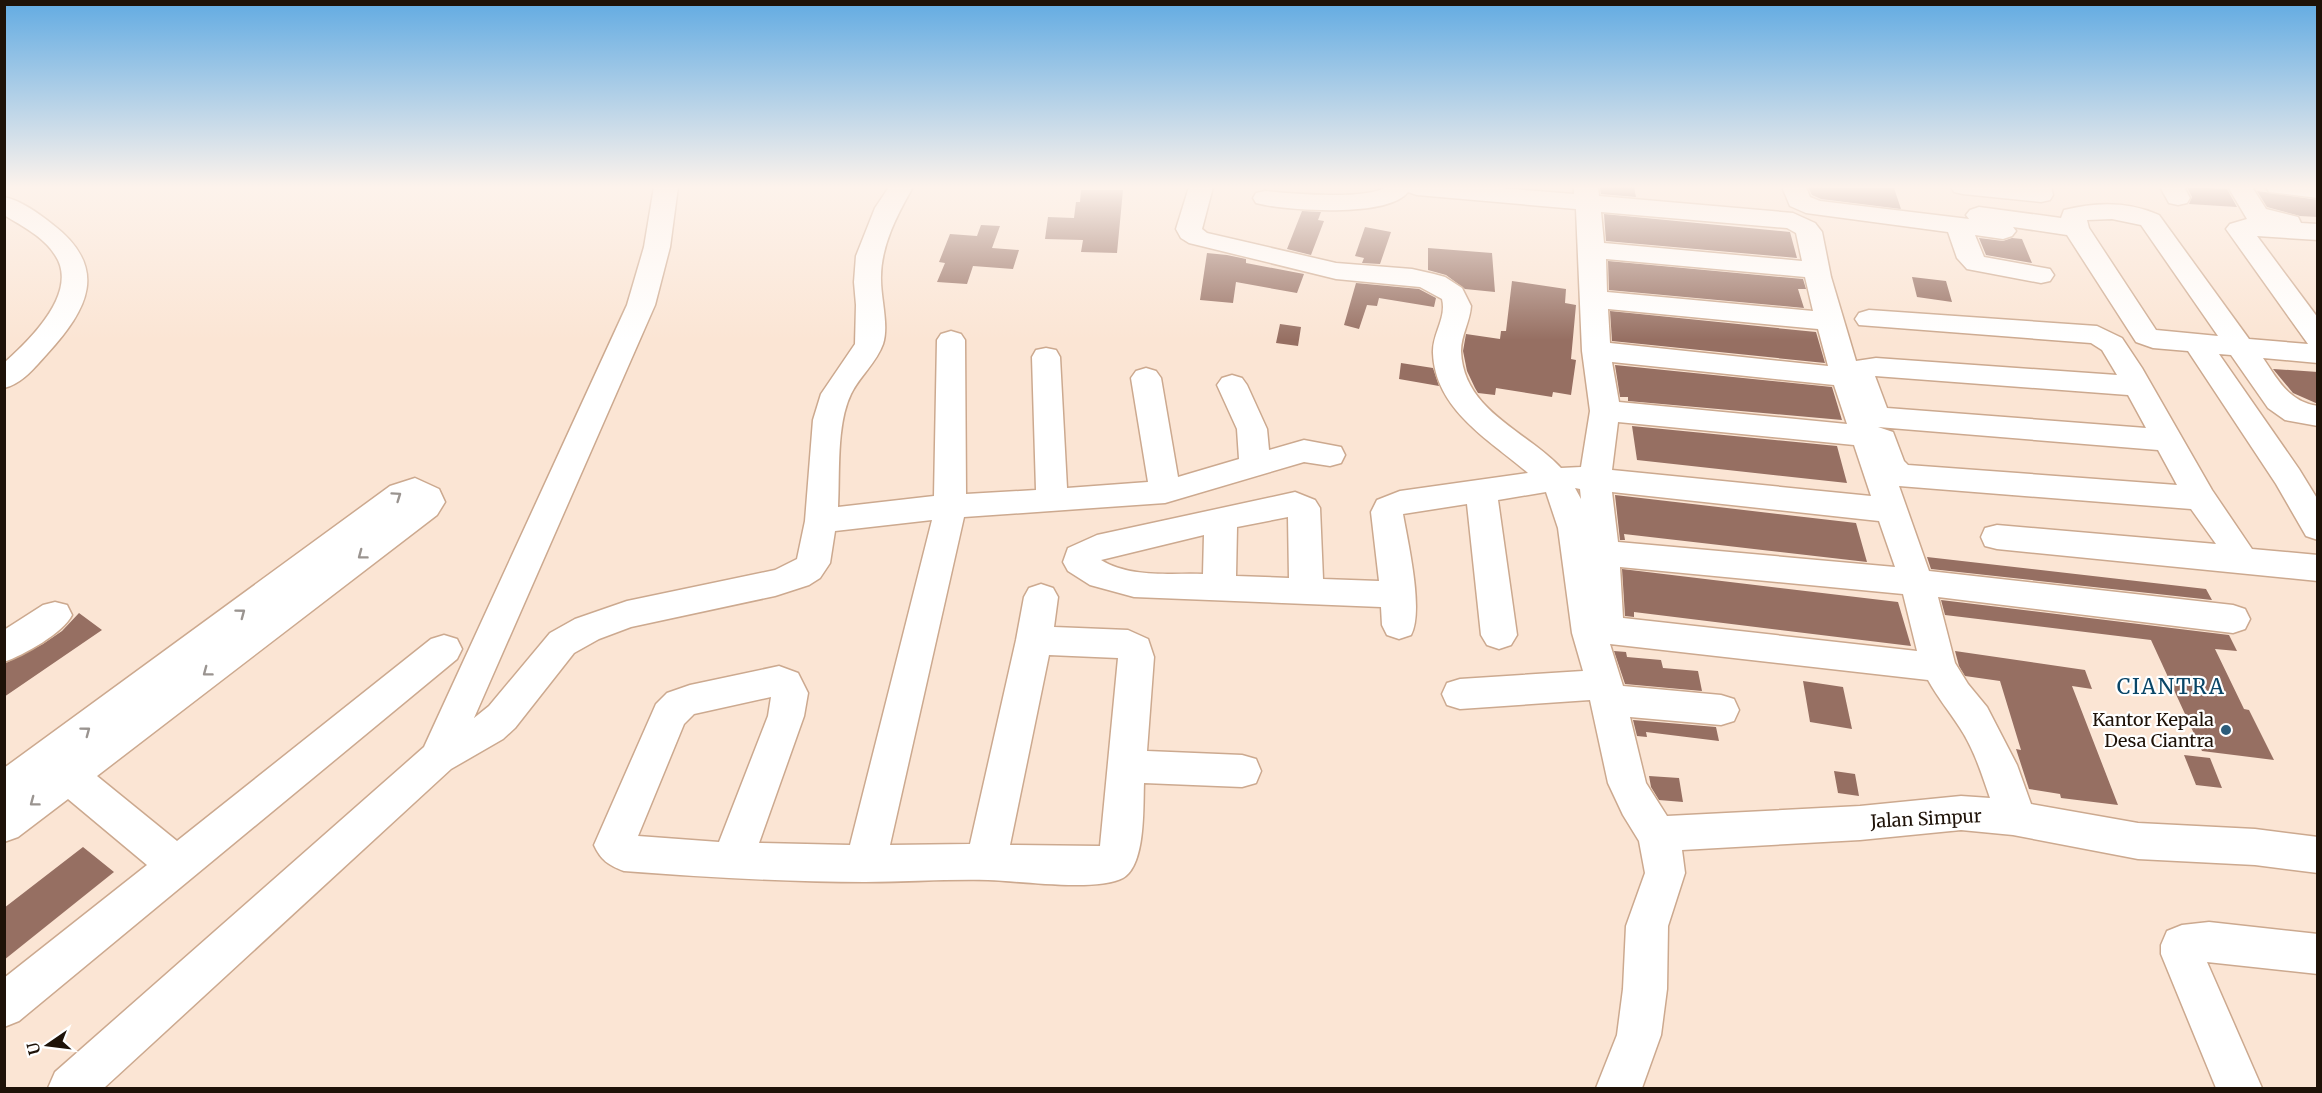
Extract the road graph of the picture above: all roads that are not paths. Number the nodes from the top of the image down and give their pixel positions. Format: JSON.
{"nodes":[{"id":1,"x":51,"y":238,"type":"edge"},
{"id":2,"x":660,"y":238,"type":"edge"},
{"id":3,"x":876,"y":238,"type":"edge"},
{"id":4,"x":1198,"y":238,"type":"edge"},
{"id":5,"x":1591,"y":238,"type":"edge"},
{"id":6,"x":1810,"y":238,"type":"edge"},
{"id":7,"x":1968,"y":238,"type":"edge"},
{"id":8,"x":2082,"y":238,"type":"edge"},
{"id":9,"x":2161,"y":238,"type":"edge"},
{"id":10,"x":2246,"y":238,"type":"edge"},
{"id":11,"x":1592,"y":250,"type":"junction"},
{"id":12,"x":1816,"y":270,"type":"junction"},
{"id":13,"x":2041,"y":275,"type":"dead end"},
{"id":14,"x":1594,"y":299,"type":"junction"},
{"id":15,"x":1869,"y":319,"type":"dead end"},
{"id":16,"x":1828,"y":321,"type":"junction"},
{"id":17,"x":2318,"y":338,"type":"edge"},
{"id":18,"x":951,"y":340,"type":"dead end"},
{"id":19,"x":2196,"y":342,"type":"junction"},
{"id":20,"x":2238,"y":347,"type":"junction"},
{"id":21,"x":1596,"y":351,"type":"junction"},
{"id":22,"x":2318,"y":354,"type":"edge"},
{"id":23,"x":1047,"y":357,"type":"dead end"},
{"id":24,"x":1846,"y":377,"type":"junction"},
{"id":25,"x":1146,"y":378,"type":"dead end"},
{"id":26,"x":4,"y":380,"type":"edge"},
{"id":27,"x":1232,"y":385,"type":"dead end"},
{"id":28,"x":2138,"y":386,"type":"junction"},
{"id":29,"x":1605,"y":411,"type":"junction"},
{"id":30,"x":2318,"y":416,"type":"edge"},
{"id":31,"x":1871,"y":427,"type":"junction"},
{"id":32,"x":1252,"y":429,"type":"junction"},
{"id":33,"x":2168,"y":440,"type":"junction"},
{"id":34,"x":1255,"y":464,"type":"junction"},
{"id":35,"x":2303,"y":478,"type":"edge"},
{"id":36,"x":1555,"y":479,"type":"junction"},
{"id":37,"x":1595,"y":479,"type":"junction"},
{"id":38,"x":1481,"y":490,"type":"junction"},
{"id":39,"x":1165,"y":492,"type":"junction"},
{"id":40,"x":2200,"y":498,"type":"junction"},
{"id":41,"x":1052,"y":501,"type":"junction"},
{"id":42,"x":951,"y":506,"type":"junction"},
{"id":43,"x":1890,"y":510,"type":"junction"},
{"id":44,"x":1221,"y":519,"type":"junction"},
{"id":45,"x":822,"y":520,"type":"junction"},
{"id":46,"x":2318,"y":528,"type":"edge"},
{"id":47,"x":1997,"y":537,"type":"dead end"},
{"id":48,"x":1603,"y":553,"type":"junction"},
{"id":49,"x":2241,"y":559,"type":"junction"},
{"id":50,"x":2318,"y":568,"type":"edge"},
{"id":51,"x":1917,"y":582,"type":"junction"},
{"id":52,"x":1219,"y":588,"type":"junction"},
{"id":53,"x":1306,"y":592,"type":"junction"},
{"id":54,"x":1041,"y":597,"type":"dead end"},
{"id":55,"x":55,"y":615,"type":"dead end"},
{"id":56,"x":2233,"y":619,"type":"dead end"},
{"id":57,"x":1498,"y":635,"type":"dead end"},
{"id":58,"x":1034,"y":640,"type":"junction"},
{"id":59,"x":4,"y":648,"type":"edge"},
{"id":60,"x":444,"y":649,"type":"dead end"},
{"id":61,"x":1938,"y":665,"type":"junction"},
{"id":62,"x":1606,"y":692,"type":"junction"},
{"id":63,"x":1460,"y":694,"type":"dead end"},
{"id":64,"x":1721,"y":710,"type":"dead end"},
{"id":65,"x":438,"y":758,"type":"junction"},
{"id":66,"x":1127,"y":766,"type":"junction"},
{"id":67,"x":59,"y":767,"type":"junction"},
{"id":68,"x":1242,"y":771,"type":"dead end"},
{"id":69,"x":4,"y":790,"type":"edge"},
{"id":70,"x":2017,"y":819,"type":"junction"},
{"id":71,"x":4,"y":825,"type":"edge"},
{"id":72,"x":1657,"y":834,"type":"junction"},
{"id":73,"x":2318,"y":855,"type":"edge"},
{"id":74,"x":732,"y":861,"type":"junction"},
{"id":75,"x":986,"y":862,"type":"junction"},
{"id":76,"x":865,"y":864,"type":"junction"},
{"id":77,"x":176,"y":865,"type":"junction"},
{"id":78,"x":2318,"y":954,"type":"edge"},
{"id":79,"x":4,"y":1006,"type":"edge"},
{"id":80,"x":71,"y":1089,"type":"edge"},
{"id":81,"x":1619,"y":1089,"type":"edge"},
{"id":82,"x":2239,"y":1089,"type":"edge"}],
"edges":[{"from":1,"to":26,"type":"street"},
{"from":2,"to":65,"type":"street"},
{"from":3,"to":45,"type":"street"},
{"from":4,"to":36,"type":"street"},
{"from":5,"to":11,"type":"street"},
{"from":6,"to":12,"type":"street"},
{"from":7,"to":13,"type":"street"},
{"from":8,"to":19,"type":"street"},
{"from":9,"to":20,"type":"street"},
{"from":10,"to":17,"type":"street"},
{"from":11,"to":12,"type":"street"},
{"from":11,"to":14,"type":"street"},
{"from":12,"to":16,"type":"street"},
{"from":14,"to":16,"type":"street"},
{"from":14,"to":21,"type":"street"},
{"from":15,"to":28,"type":"street"},
{"from":16,"to":24,"type":"street"},
{"from":18,"to":42,"type":"street"},
{"from":19,"to":20,"type":"street"},
{"from":19,"to":35,"type":"street"},
{"from":20,"to":22,"type":"street"},
{"from":20,"to":30,"type":"street"},
{"from":21,"to":24,"type":"street"},
{"from":21,"to":29,"type":"street"},
{"from":23,"to":41,"type":"street"},
{"from":24,"to":31,"type":"street"},
{"from":25,"to":39,"type":"street"},
{"from":27,"to":32,"type":"street"},
{"from":28,"to":31,"type":"street"},
{"from":28,"to":33,"type":"street"},
{"from":29,"to":31,"type":"street"},
{"from":29,"to":37,"type":"street"},
{"from":31,"to":33,"type":"street"},
{"from":31,"to":40,"type":"street"},
{"from":31,"to":43,"type":"street"},
{"from":32,"to":34,"type":"street"},
{"from":32,"to":34,"type":"street"},
{"from":33,"to":40,"type":"street"},
{"from":34,"to":39,"type":"street"},
{"from":35,"to":46,"type":"street"},
{"from":36,"to":37,"type":"street"},
{"from":36,"to":38,"type":"street"},
{"from":36,"to":62,"type":"street"},
{"from":37,"to":43,"type":"street"},
{"from":37,"to":48,"type":"street"},
{"from":38,"to":53,"type":"street"},
{"from":38,"to":57,"type":"street"},
{"from":39,"to":41,"type":"street"},
{"from":40,"to":49,"type":"street"},
{"from":41,"to":42,"type":"street"},
{"from":42,"to":45,"type":"street"},
{"from":42,"to":76,"type":"street"},
{"from":43,"to":51,"type":"street"},
{"from":44,"to":52,"type":"street"},
{"from":44,"to":52,"type":"street"},
{"from":44,"to":53,"type":"street"},
{"from":45,"to":65,"type":"street"},
{"from":47,"to":49,"type":"street"},
{"from":48,"to":51,"type":"street"},
{"from":48,"to":61,"type":"street"},
{"from":49,"to":50,"type":"street"},
{"from":51,"to":56,"type":"street"},
{"from":51,"to":61,"type":"street"},
{"from":52,"to":53,"type":"street"},
{"from":54,"to":58,"type":"street"},
{"from":55,"to":59,"type":"street"},
{"from":58,"to":66,"type":"street"},
{"from":58,"to":75,"type":"street"},
{"from":60,"to":77,"type":"street"},
{"from":61,"to":70,"type":"street"},
{"from":62,"to":63,"type":"street"},
{"from":62,"to":64,"type":"street"},
{"from":62,"to":72,"type":"street"},
{"from":65,"to":80,"type":"street"},
{"from":66,"to":68,"type":"street"},
{"from":66,"to":75,"type":"street"},
{"from":67,"to":67,"type":"street","one_way":true},
{"from":67,"to":69,"type":"street"},
{"from":67,"to":71,"type":"street","one_way":true},
{"from":67,"to":77,"type":"street"},
{"from":70,"to":72,"type":"street","name":"Jalan Simpur"},
{"from":70,"to":73,"type":"street","name":"Jalan Simpur"},
{"from":72,"to":81,"type":"street"},
{"from":74,"to":74,"type":"street"},
{"from":74,"to":76,"type":"street"},
{"from":75,"to":76,"type":"street"},
{"from":77,"to":79,"type":"street"},
{"from":78,"to":82,"type":"street"}]}
